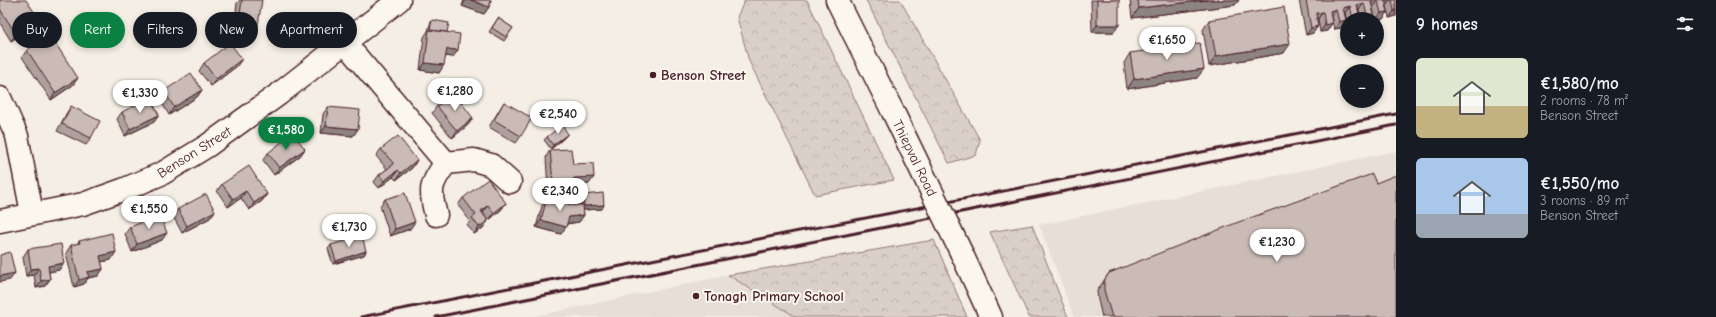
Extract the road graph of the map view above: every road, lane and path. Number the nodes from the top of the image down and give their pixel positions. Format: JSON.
{"nodes":[{"id":1,"x":399,"y":0,"type":"edge"},
{"id":2,"x":837,"y":0,"type":"edge"},
{"id":3,"x":357,"y":33,"type":"edge"},
{"id":4,"x":339,"y":48,"type":"edge"},
{"id":5,"x":349,"y":48,"type":"edge"},
{"id":6,"x":0,"y":98,"type":"edge"},
{"id":7,"x":446,"y":163,"type":"junction"},
{"id":8,"x":510,"y":182,"type":"dead end"},
{"id":9,"x":32,"y":213,"type":"junction"},
{"id":10,"x":436,"y":215,"type":"dead end"},
{"id":11,"x":0,"y":220,"type":"edge"},
{"id":12,"x":991,"y":317,"type":"edge"}],
"edges":[{"from":1,"to":3,"type":"street","name":"Benson Street"},
{"from":2,"to":12,"type":"street","name":"Thiepval Road","bridge":true},
{"from":4,"to":9,"type":"street","name":"Benson Street"},
{"from":5,"to":7,"type":"street"},
{"from":6,"to":9,"type":"street"},
{"from":7,"to":8,"type":"street"},
{"from":7,"to":10,"type":"street"},
{"from":9,"to":11,"type":"street","name":"Benson Street"}]}
